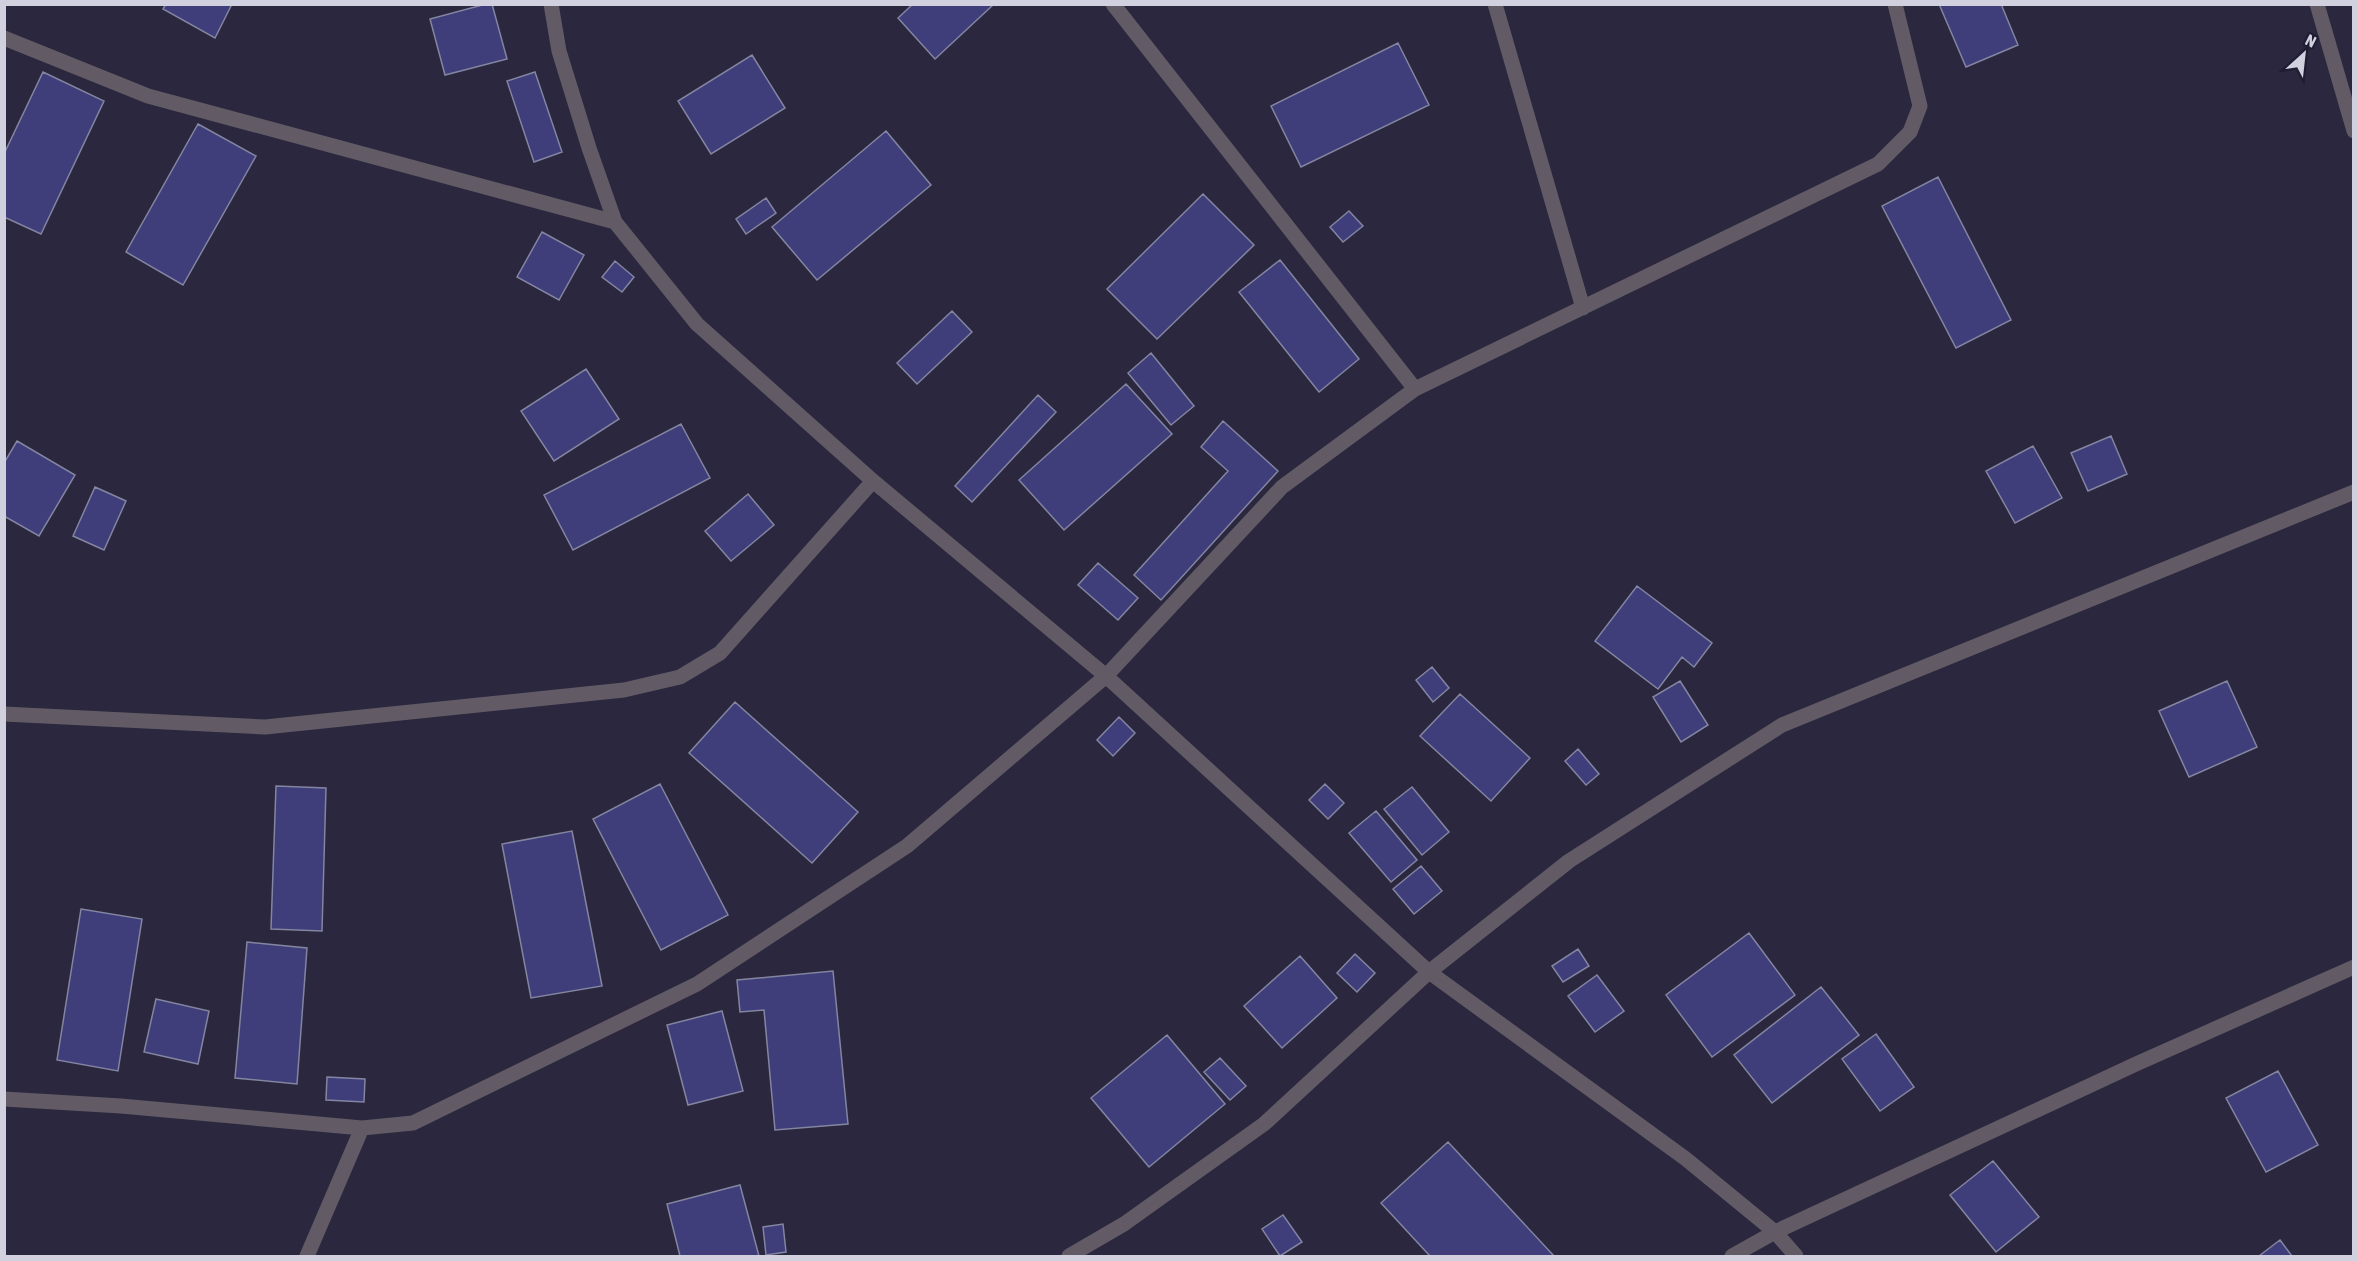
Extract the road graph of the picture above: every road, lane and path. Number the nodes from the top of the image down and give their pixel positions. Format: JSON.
{"nodes":[{"id":1,"x":551,"y":4,"type":"edge"},
{"id":2,"x":1113,"y":4,"type":"edge"},
{"id":3,"x":1495,"y":4,"type":"edge"},
{"id":4,"x":1895,"y":4,"type":"edge"},
{"id":5,"x":2317,"y":4,"type":"edge"},
{"id":6,"x":4,"y":38,"type":"edge"},
{"id":7,"x":2354,"y":131,"type":"edge"},
{"id":8,"x":615,"y":222,"type":"junction"},
{"id":9,"x":1583,"y":308,"type":"junction"},
{"id":10,"x":1415,"y":389,"type":"junction"},
{"id":11,"x":873,"y":481,"type":"junction"},
{"id":12,"x":2354,"y":492,"type":"edge"},
{"id":13,"x":1106,"y":676,"type":"junction"},
{"id":14,"x":4,"y":714,"type":"edge"},
{"id":15,"x":2354,"y":967,"type":"edge"},
{"id":16,"x":1429,"y":972,"type":"junction"},
{"id":17,"x":4,"y":1099,"type":"edge"},
{"id":18,"x":362,"y":1128,"type":"junction"},
{"id":19,"x":1775,"y":1232,"type":"junction"},
{"id":20,"x":307,"y":1257,"type":"edge"},
{"id":21,"x":1069,"y":1257,"type":"edge"},
{"id":22,"x":1732,"y":1257,"type":"edge"},
{"id":23,"x":1796,"y":1257,"type":"edge"}],
"edges":[{"from":1,"to":8,"type":"street"},
{"from":2,"to":10,"type":"street"},
{"from":3,"to":9,"type":"street"},
{"from":4,"to":9,"type":"street"},
{"from":5,"to":7,"type":"street"},
{"from":6,"to":8,"type":"street"},
{"from":8,"to":11,"type":"street"},
{"from":9,"to":10,"type":"street"},
{"from":10,"to":13,"type":"street"},
{"from":11,"to":13,"type":"street"},
{"from":11,"to":14,"type":"street"},
{"from":12,"to":16,"type":"street"},
{"from":13,"to":16,"type":"street"},
{"from":13,"to":18,"type":"street"},
{"from":15,"to":19,"type":"street"},
{"from":16,"to":19,"type":"street"},
{"from":16,"to":21,"type":"street"},
{"from":17,"to":18,"type":"street"},
{"from":18,"to":20,"type":"street"},
{"from":19,"to":22,"type":"street"},
{"from":19,"to":23,"type":"street"}]}
